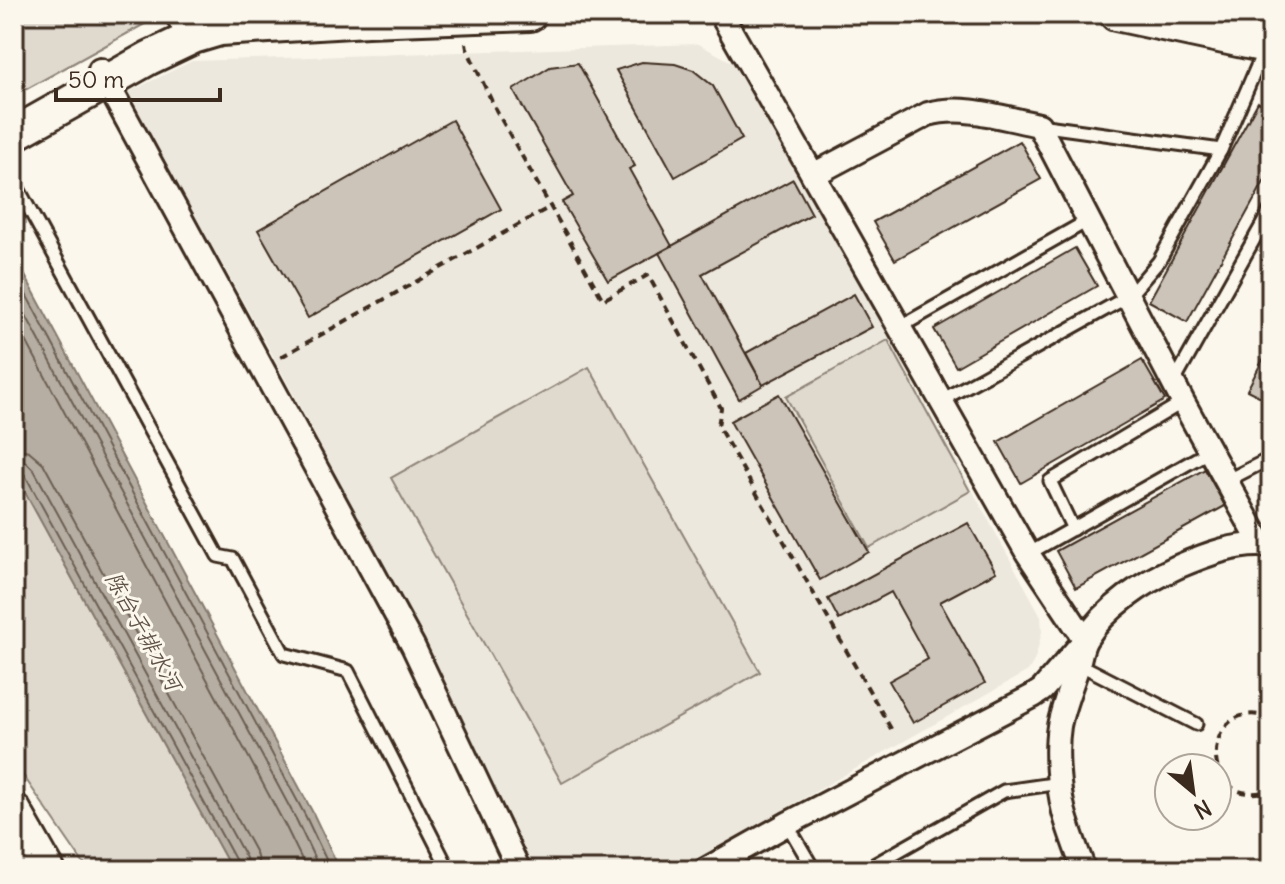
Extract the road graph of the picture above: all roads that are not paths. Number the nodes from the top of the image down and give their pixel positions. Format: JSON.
{"nodes":[{"id":1,"x":229,"y":14,"type":"edge"},
{"id":2,"x":530,"y":14,"type":"edge"},
{"id":3,"x":721,"y":14,"type":"edge"},
{"id":4,"x":1116,"y":14,"type":"edge"},
{"id":5,"x":1159,"y":14,"type":"edge"},
{"id":6,"x":186,"y":25,"type":"edge"},
{"id":7,"x":1269,"y":43,"type":"edge"},
{"id":8,"x":103,"y":75,"type":"junction"},
{"id":9,"x":14,"y":117,"type":"edge"},
{"id":10,"x":1039,"y":125,"type":"junction"},
{"id":11,"x":14,"y":134,"type":"edge"},
{"id":12,"x":1221,"y":150,"type":"junction"},
{"id":13,"x":813,"y":175,"type":"junction"},
{"id":14,"x":14,"y":181,"type":"edge"},
{"id":15,"x":1271,"y":209,"type":"edge"},
{"id":16,"x":1089,"y":220,"type":"junction"},
{"id":17,"x":1129,"y":296,"type":"junction"},
{"id":18,"x":898,"y":328,"type":"junction"},
{"id":19,"x":1178,"y":392,"type":"junction"},
{"id":20,"x":940,"y":401,"type":"junction"},
{"id":21,"x":1210,"y":451,"type":"junction"},
{"id":22,"x":1271,"y":458,"type":"edge"},
{"id":23,"x":1226,"y":481,"type":"junction"},
{"id":24,"x":1073,"y":529,"type":"junction"},
{"id":25,"x":1266,"y":545,"type":"edge"},
{"id":26,"x":1028,"y":554,"type":"junction"},
{"id":27,"x":1085,"y":640,"type":"junction"},
{"id":28,"x":1079,"y":664,"type":"junction"},
{"id":29,"x":1019,"y":704,"type":"junction"},
{"id":30,"x":1196,"y":724,"type":"dead end"},
{"id":31,"x":1059,"y":729,"type":"junction"},
{"id":32,"x":1060,"y":783,"type":"junction"},
{"id":33,"x":14,"y":810,"type":"edge"},
{"id":34,"x":787,"y":824,"type":"junction"},
{"id":35,"x":14,"y":860,"type":"edge"},
{"id":36,"x":20,"y":870,"type":"edge"},
{"id":37,"x":48,"y":870,"type":"edge"},
{"id":38,"x":449,"y":870,"type":"edge"},
{"id":39,"x":519,"y":870,"type":"edge"},
{"id":40,"x":705,"y":870,"type":"edge"},
{"id":41,"x":814,"y":870,"type":"edge"},
{"id":42,"x":865,"y":870,"type":"edge"},
{"id":43,"x":1084,"y":870,"type":"edge"}],
"edges":[{"from":1,"to":6,"type":"main road"},
{"from":2,"to":6,"type":"main road"},
{"from":3,"to":13,"type":"street"},
{"from":4,"to":7,"type":"main road"},
{"from":5,"to":7,"type":"main road"},
{"from":6,"to":8,"type":"main road"},
{"from":7,"to":12,"type":"lane"},
{"from":8,"to":9,"type":"main road"},
{"from":8,"to":11,"type":"main road"},
{"from":8,"to":39,"type":"street"},
{"from":10,"to":12,"type":"lane"},
{"from":10,"to":13,"type":"street"},
{"from":10,"to":16,"type":"street"},
{"from":12,"to":17,"type":"lane"},
{"from":13,"to":18,"type":"street"},
{"from":14,"to":38,"type":"lane"},
{"from":15,"to":19,"type":"lane"},
{"from":16,"to":17,"type":"street"},
{"from":16,"to":18,"type":"lane"},
{"from":17,"to":19,"type":"street"},
{"from":17,"to":20,"type":"lane"},
{"from":18,"to":20,"type":"street"},
{"from":19,"to":21,"type":"street"},
{"from":19,"to":24,"type":"lane"},
{"from":20,"to":26,"type":"street"},
{"from":21,"to":23,"type":"street"},
{"from":21,"to":24,"type":"lane"},
{"from":22,"to":23,"type":"lane"},
{"from":23,"to":25,"type":"street"},
{"from":24,"to":26,"type":"lane"},
{"from":25,"to":27,"type":"street"},
{"from":26,"to":27,"type":"street"},
{"from":27,"to":28,"type":"street"},
{"from":27,"to":29,"type":"street"},
{"from":28,"to":30,"type":"lane"},
{"from":28,"to":31,"type":"street"},
{"from":29,"to":31,"type":"street"},
{"from":29,"to":34,"type":"street"},
{"from":31,"to":32,"type":"street"},
{"from":32,"to":42,"type":"lane"},
{"from":32,"to":43,"type":"street"},
{"from":33,"to":37,"type":"main road"},
{"from":34,"to":40,"type":"street"},
{"from":34,"to":41,"type":"lane"},
{"from":35,"to":36,"type":"main road"}]}
